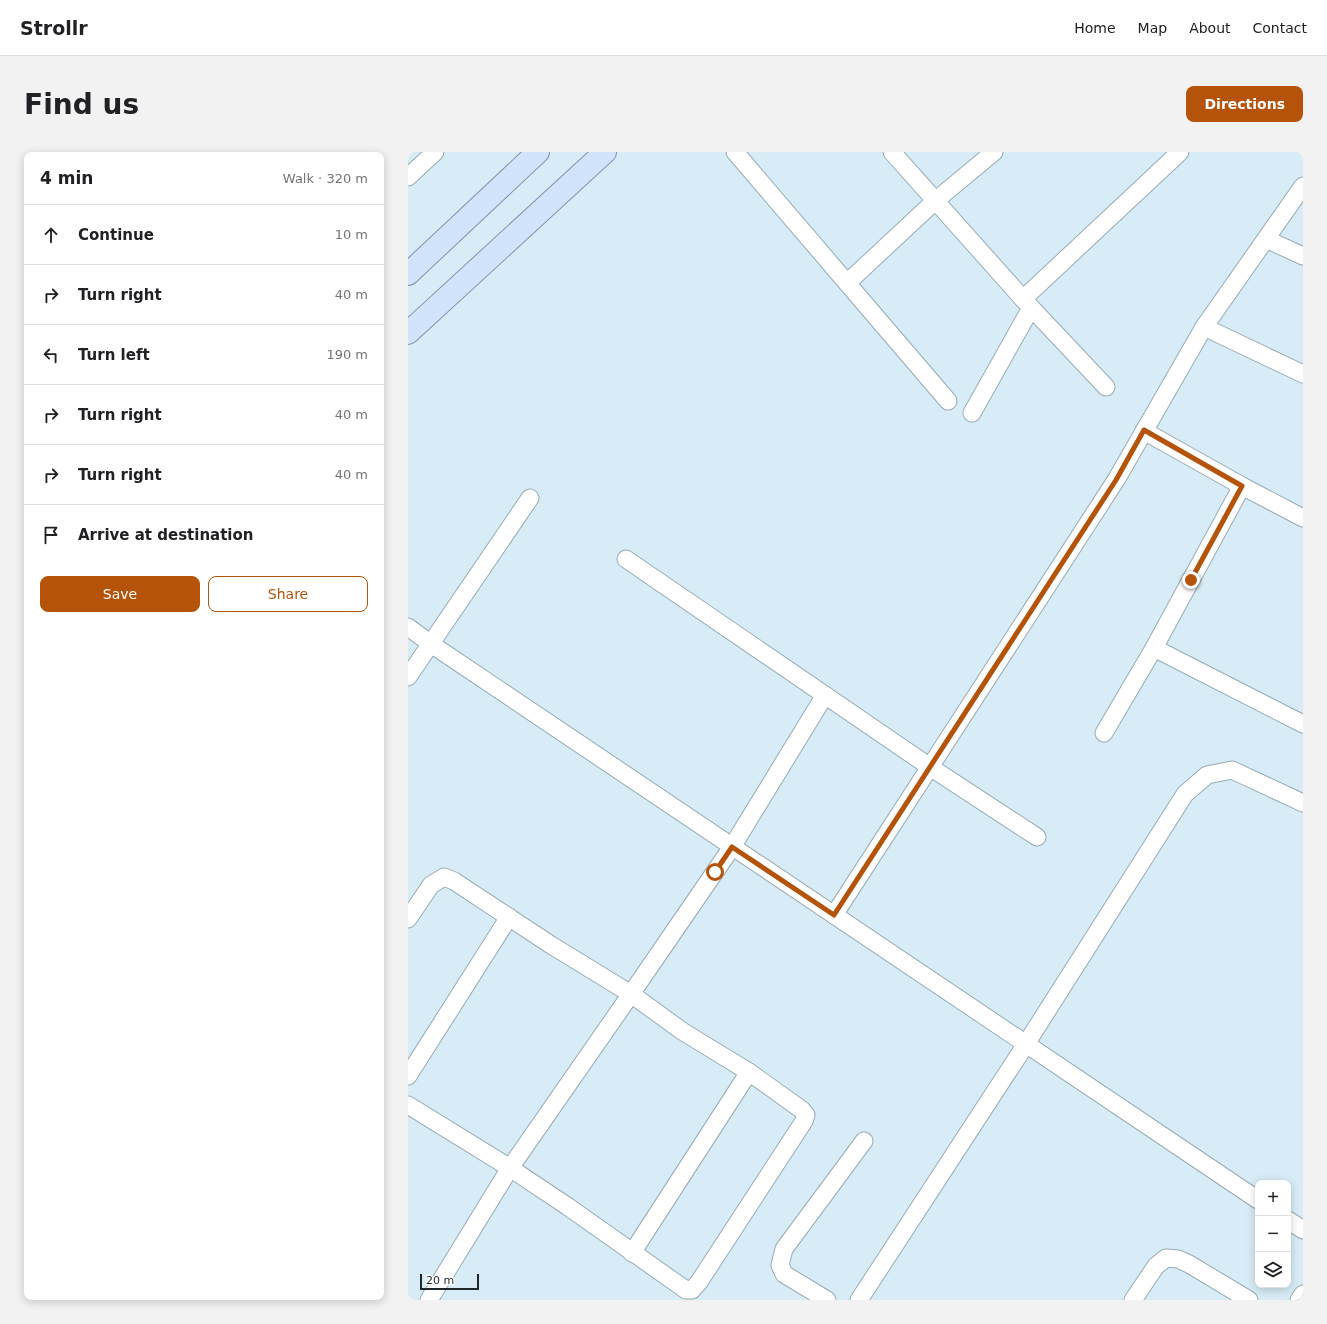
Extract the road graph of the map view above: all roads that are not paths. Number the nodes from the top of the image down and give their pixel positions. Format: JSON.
{"nodes":[{"id":1,"x":435,"y":152,"type":"edge"},
{"id":2,"x":538,"y":152,"type":"edge"},
{"id":3,"x":605,"y":152,"type":"edge"},
{"id":4,"x":735,"y":152,"type":"edge"},
{"id":5,"x":892,"y":152,"type":"edge"},
{"id":6,"x":994,"y":152,"type":"edge"},
{"id":7,"x":1180,"y":152,"type":"edge"},
{"id":8,"x":408,"y":177,"type":"edge"},
{"id":9,"x":1303,"y":186,"type":"edge"},
{"id":10,"x":935,"y":201,"type":"junction"},
{"id":11,"x":1266,"y":239,"type":"junction"},
{"id":12,"x":1303,"y":256,"type":"edge"},
{"id":13,"x":408,"y":274,"type":"edge"},
{"id":14,"x":847,"y":283,"type":"junction"},
{"id":15,"x":1027,"y":304,"type":"junction"},
{"id":16,"x":1204,"y":327,"type":"junction"},
{"id":17,"x":408,"y":333,"type":"edge"},
{"id":18,"x":1303,"y":374,"type":"edge"},
{"id":19,"x":1106,"y":387,"type":"dead end"},
{"id":20,"x":948,"y":401,"type":"dead end"},
{"id":21,"x":972,"y":413,"type":"dead end"},
{"id":22,"x":1144,"y":430,"type":"junction"},
{"id":23,"x":1242,"y":486,"type":"junction"},
{"id":24,"x":530,"y":498,"type":"dead end"},
{"id":25,"x":1303,"y":518,"type":"edge"},
{"id":26,"x":626,"y":559,"type":"dead end"},
{"id":27,"x":408,"y":627,"type":"edge"},
{"id":28,"x":431,"y":644,"type":"junction"},
{"id":29,"x":1154,"y":648,"type":"junction"},
{"id":30,"x":408,"y":677,"type":"edge"},
{"id":31,"x":825,"y":696,"type":"junction"},
{"id":32,"x":1303,"y":724,"type":"edge"},
{"id":33,"x":1104,"y":733,"type":"dead end"},
{"id":34,"x":930,"y":767,"type":"junction"},
{"id":35,"x":1303,"y":803,"type":"edge"},
{"id":36,"x":1037,"y":837,"type":"dead end"},
{"id":37,"x":732,"y":847,"type":"junction"},
{"id":38,"x":834,"y":915,"type":"junction"},
{"id":39,"x":509,"y":917,"type":"junction"},
{"id":40,"x":408,"y":919,"type":"edge"},
{"id":41,"x":631,"y":994,"type":"junction"},
{"id":42,"x":1026,"y":1044,"type":"junction"},
{"id":43,"x":749,"y":1072,"type":"junction"},
{"id":44,"x":408,"y":1076,"type":"edge"},
{"id":45,"x":408,"y":1104,"type":"edge"},
{"id":46,"x":864,"y":1141,"type":"dead end"},
{"id":47,"x":510,"y":1168,"type":"junction"},
{"id":48,"x":1255,"y":1198,"type":"edge"},
{"id":49,"x":1291,"y":1222,"type":"edge"},
{"id":50,"x":1303,"y":1230,"type":"edge"},
{"id":51,"x":632,"y":1253,"type":"junction"},
{"id":52,"x":1303,"y":1294,"type":"edge"},
{"id":53,"x":429,"y":1300,"type":"edge"},
{"id":54,"x":827,"y":1300,"type":"edge"},
{"id":55,"x":858,"y":1300,"type":"edge"},
{"id":56,"x":1133,"y":1300,"type":"edge"},
{"id":57,"x":1249,"y":1300,"type":"edge"},
{"id":58,"x":1299,"y":1300,"type":"edge"}],
"edges":[{"from":1,"to":8,"type":"street"},
{"from":2,"to":13,"type":"main road"},
{"from":3,"to":17,"type":"main road"},
{"from":4,"to":14,"type":"street"},
{"from":5,"to":10,"type":"street"},
{"from":6,"to":10,"type":"street"},
{"from":7,"to":15,"type":"street"},
{"from":9,"to":11,"type":"street"},
{"from":10,"to":14,"type":"street"},
{"from":10,"to":15,"type":"street"},
{"from":11,"to":12,"type":"street"},
{"from":11,"to":16,"type":"street"},
{"from":14,"to":20,"type":"street"},
{"from":15,"to":19,"type":"street"},
{"from":15,"to":21,"type":"street"},
{"from":16,"to":18,"type":"street"},
{"from":16,"to":22,"type":"street"},
{"from":22,"to":23,"type":"street"},
{"from":22,"to":34,"type":"street"},
{"from":23,"to":25,"type":"street"},
{"from":23,"to":29,"type":"street"},
{"from":24,"to":28,"type":"street"},
{"from":26,"to":31,"type":"street"},
{"from":27,"to":28,"type":"street"},
{"from":28,"to":30,"type":"street"},
{"from":28,"to":37,"type":"street"},
{"from":29,"to":32,"type":"street"},
{"from":29,"to":33,"type":"street"},
{"from":31,"to":34,"type":"street"},
{"from":31,"to":37,"type":"street"},
{"from":34,"to":36,"type":"street"},
{"from":34,"to":38,"type":"street"},
{"from":35,"to":42,"type":"street"},
{"from":37,"to":38,"type":"street"},
{"from":37,"to":41,"type":"street"},
{"from":38,"to":42,"type":"street"},
{"from":39,"to":40,"type":"street"},
{"from":39,"to":41,"type":"street"},
{"from":39,"to":44,"type":"street"},
{"from":41,"to":43,"type":"street"},
{"from":41,"to":47,"type":"street"},
{"from":42,"to":48,"type":"street"},
{"from":42,"to":55,"type":"street"},
{"from":43,"to":51,"type":"street"},
{"from":43,"to":51,"type":"street"},
{"from":45,"to":47,"type":"street"},
{"from":46,"to":54,"type":"street"},
{"from":47,"to":51,"type":"street"},
{"from":47,"to":53,"type":"street"},
{"from":49,"to":50,"type":"street"},
{"from":52,"to":58,"type":"street"},
{"from":56,"to":57,"type":"street"}]}
